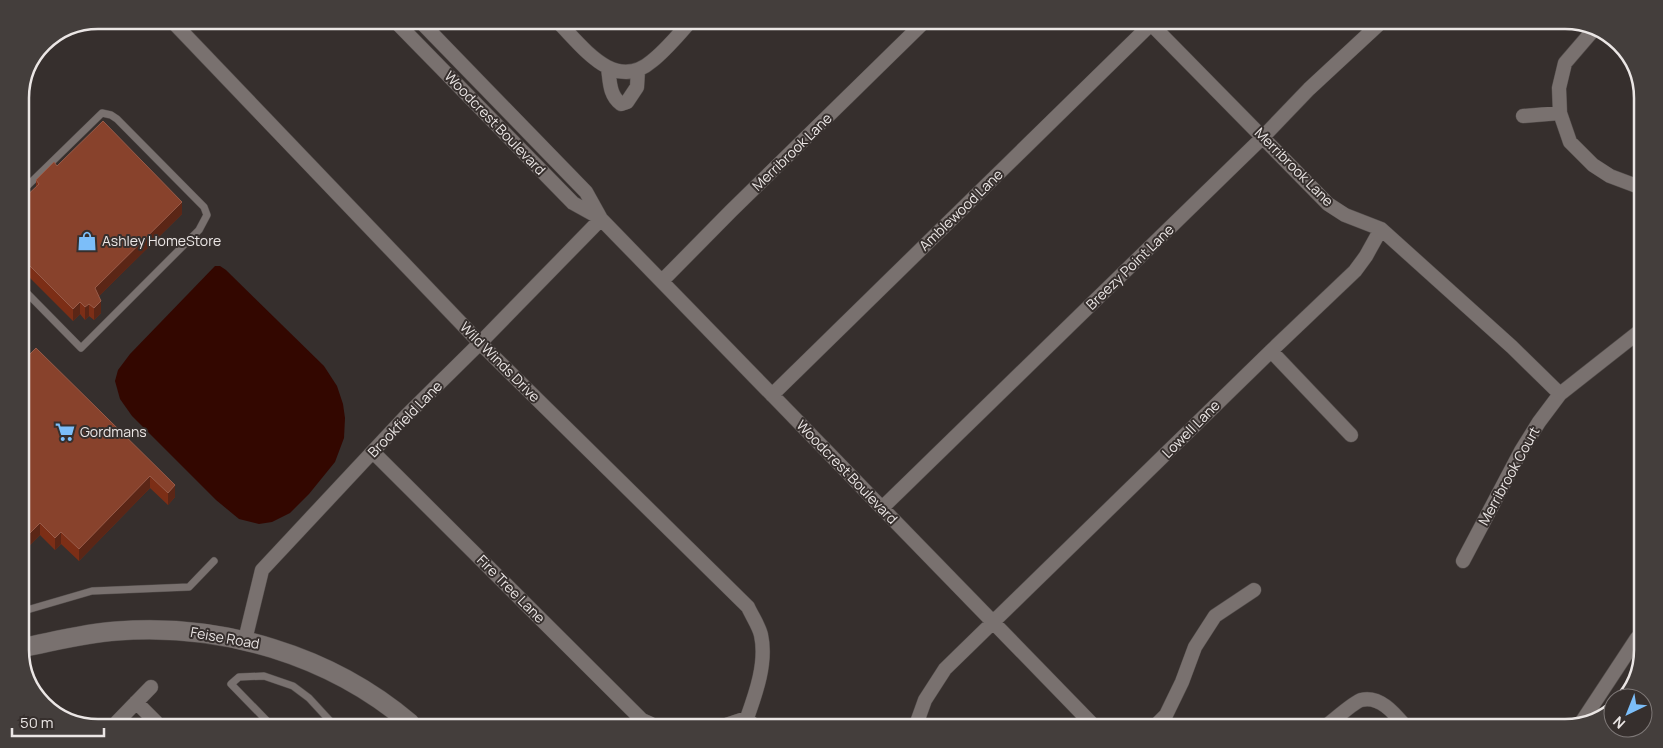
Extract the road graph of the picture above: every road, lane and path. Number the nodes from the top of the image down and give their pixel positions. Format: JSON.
{"nodes":[{"id":1,"x":180,"y":29,"type":"edge"},
{"id":2,"x":403,"y":29,"type":"edge"},
{"id":3,"x":428,"y":29,"type":"edge"},
{"id":4,"x":565,"y":29,"type":"edge"},
{"id":5,"x":683,"y":29,"type":"edge"},
{"id":6,"x":917,"y":29,"type":"edge"},
{"id":7,"x":1146,"y":29,"type":"edge"},
{"id":8,"x":1156,"y":29,"type":"edge"},
{"id":9,"x":1374,"y":29,"type":"edge"},
{"id":10,"x":1590,"y":34,"type":"edge"},
{"id":11,"x":608,"y":68,"type":"junction"},
{"id":12,"x":638,"y":70,"type":"junction"},
{"id":13,"x":1560,"y":113,"type":"junction"},
{"id":14,"x":1522,"y":116,"type":"dead end"},
{"id":15,"x":1263,"y":137,"type":"junction"},
{"id":16,"x":29,"y":184,"type":"edge"},
{"id":17,"x":1634,"y":185,"type":"edge"},
{"id":18,"x":600,"y":218,"type":"junction"},
{"id":19,"x":1381,"y":230,"type":"junction"},
{"id":20,"x":662,"y":281,"type":"junction"},
{"id":21,"x":29,"y":295,"type":"edge"},
{"id":22,"x":1634,"y":337,"type":"edge"},
{"id":23,"x":480,"y":343,"type":"junction"},
{"id":24,"x":1271,"y":351,"type":"junction"},
{"id":25,"x":1560,"y":394,"type":"junction"},
{"id":26,"x":772,"y":395,"type":"junction"},
{"id":27,"x":1351,"y":435,"type":"dead end"},
{"id":28,"x":373,"y":452,"type":"junction"},
{"id":29,"x":882,"y":508,"type":"junction"},
{"id":30,"x":214,"y":561,"type":"dead end"},
{"id":31,"x":1463,"y":561,"type":"dead end"},
{"id":32,"x":1254,"y":590,"type":"dead end"},
{"id":33,"x":29,"y":609,"type":"edge"},
{"id":34,"x":992,"y":622,"type":"junction"},
{"id":35,"x":246,"y":640,"type":"junction"},
{"id":36,"x":1634,"y":643,"type":"edge"},
{"id":37,"x":29,"y":646,"type":"edge"},
{"id":38,"x":151,"y":686,"type":"dead end"},
{"id":39,"x":136,"y":702,"type":"junction"},
{"id":40,"x":1585,"y":716,"type":"edge"},
{"id":41,"x":120,"y":719,"type":"edge"},
{"id":42,"x":153,"y":719,"type":"edge"},
{"id":43,"x":264,"y":719,"type":"edge"},
{"id":44,"x":328,"y":719,"type":"edge"},
{"id":45,"x":403,"y":719,"type":"edge"},
{"id":46,"x":641,"y":719,"type":"edge"},
{"id":47,"x":750,"y":719,"type":"edge"},
{"id":48,"x":918,"y":719,"type":"edge"},
{"id":49,"x":1087,"y":719,"type":"edge"},
{"id":50,"x":1162,"y":719,"type":"edge"},
{"id":51,"x":1335,"y":719,"type":"edge"},
{"id":52,"x":1398,"y":719,"type":"edge"}],
"edges":[{"from":1,"to":23,"type":"street","name":"Wild Winds Drive"},
{"from":2,"to":18,"type":"street","name":"Woodcrest Boulevard"},
{"from":3,"to":18,"type":"street","name":"Woodcrest Boulevard"},
{"from":4,"to":11,"type":"street"},
{"from":5,"to":12,"type":"street"},
{"from":6,"to":20,"type":"street","name":"Merribrook Lane"},
{"from":7,"to":26,"type":"street","name":"Amblewood Lane"},
{"from":8,"to":15,"type":"street","name":"Merribrook Lane"},
{"from":9,"to":15,"type":"street","name":"Breezy Point Lane"},
{"from":10,"to":13,"type":"street"},
{"from":11,"to":12,"type":"street"},
{"from":11,"to":12,"type":"street"},
{"from":13,"to":14,"type":"street"},
{"from":13,"to":17,"type":"street"},
{"from":15,"to":19,"type":"street","name":"Merribrook Lane"},
{"from":15,"to":29,"type":"street","name":"Breezy Point Lane"},
{"from":16,"to":21,"type":"lane"},
{"from":18,"to":20,"type":"street","name":"Woodcrest Boulevard"},
{"from":18,"to":23,"type":"street","name":"Brookfield Lane"},
{"from":19,"to":24,"type":"street","name":"Lowell Lane"},
{"from":19,"to":25,"type":"street","name":"Merribrook Lane"},
{"from":20,"to":26,"type":"street","name":"Woodcrest Boulevard"},
{"from":22,"to":25,"type":"street","name":"Merribrook Court"},
{"from":23,"to":28,"type":"street","name":"Brookfield Lane"},
{"from":23,"to":47,"type":"street","name":"Wild Winds Drive"},
{"from":24,"to":27,"type":"street"},
{"from":24,"to":34,"type":"street","name":"Lowell Lane"},
{"from":25,"to":31,"type":"street","name":"Merribrook Court"},
{"from":26,"to":29,"type":"street","name":"Woodcrest Boulevard"},
{"from":28,"to":35,"type":"street","name":"Brookfield Lane"},
{"from":28,"to":46,"type":"street","name":"Fire Tree Lane"},
{"from":29,"to":34,"type":"street","name":"Woodcrest Boulevard"},
{"from":30,"to":33,"type":"lane"},
{"from":32,"to":50,"type":"street"},
{"from":34,"to":48,"type":"street","name":"Lowell Lane"},
{"from":34,"to":49,"type":"street","name":"Woodcrest Boulevard"},
{"from":35,"to":37,"type":"main road","name":"Feise Road"},
{"from":35,"to":45,"type":"main road","name":"Feise Road"},
{"from":36,"to":40,"type":"street"},
{"from":38,"to":39,"type":"street"},
{"from":39,"to":41,"type":"street"},
{"from":39,"to":42,"type":"street"},
{"from":43,"to":44,"type":"lane"},
{"from":51,"to":52,"type":"street"}]}
